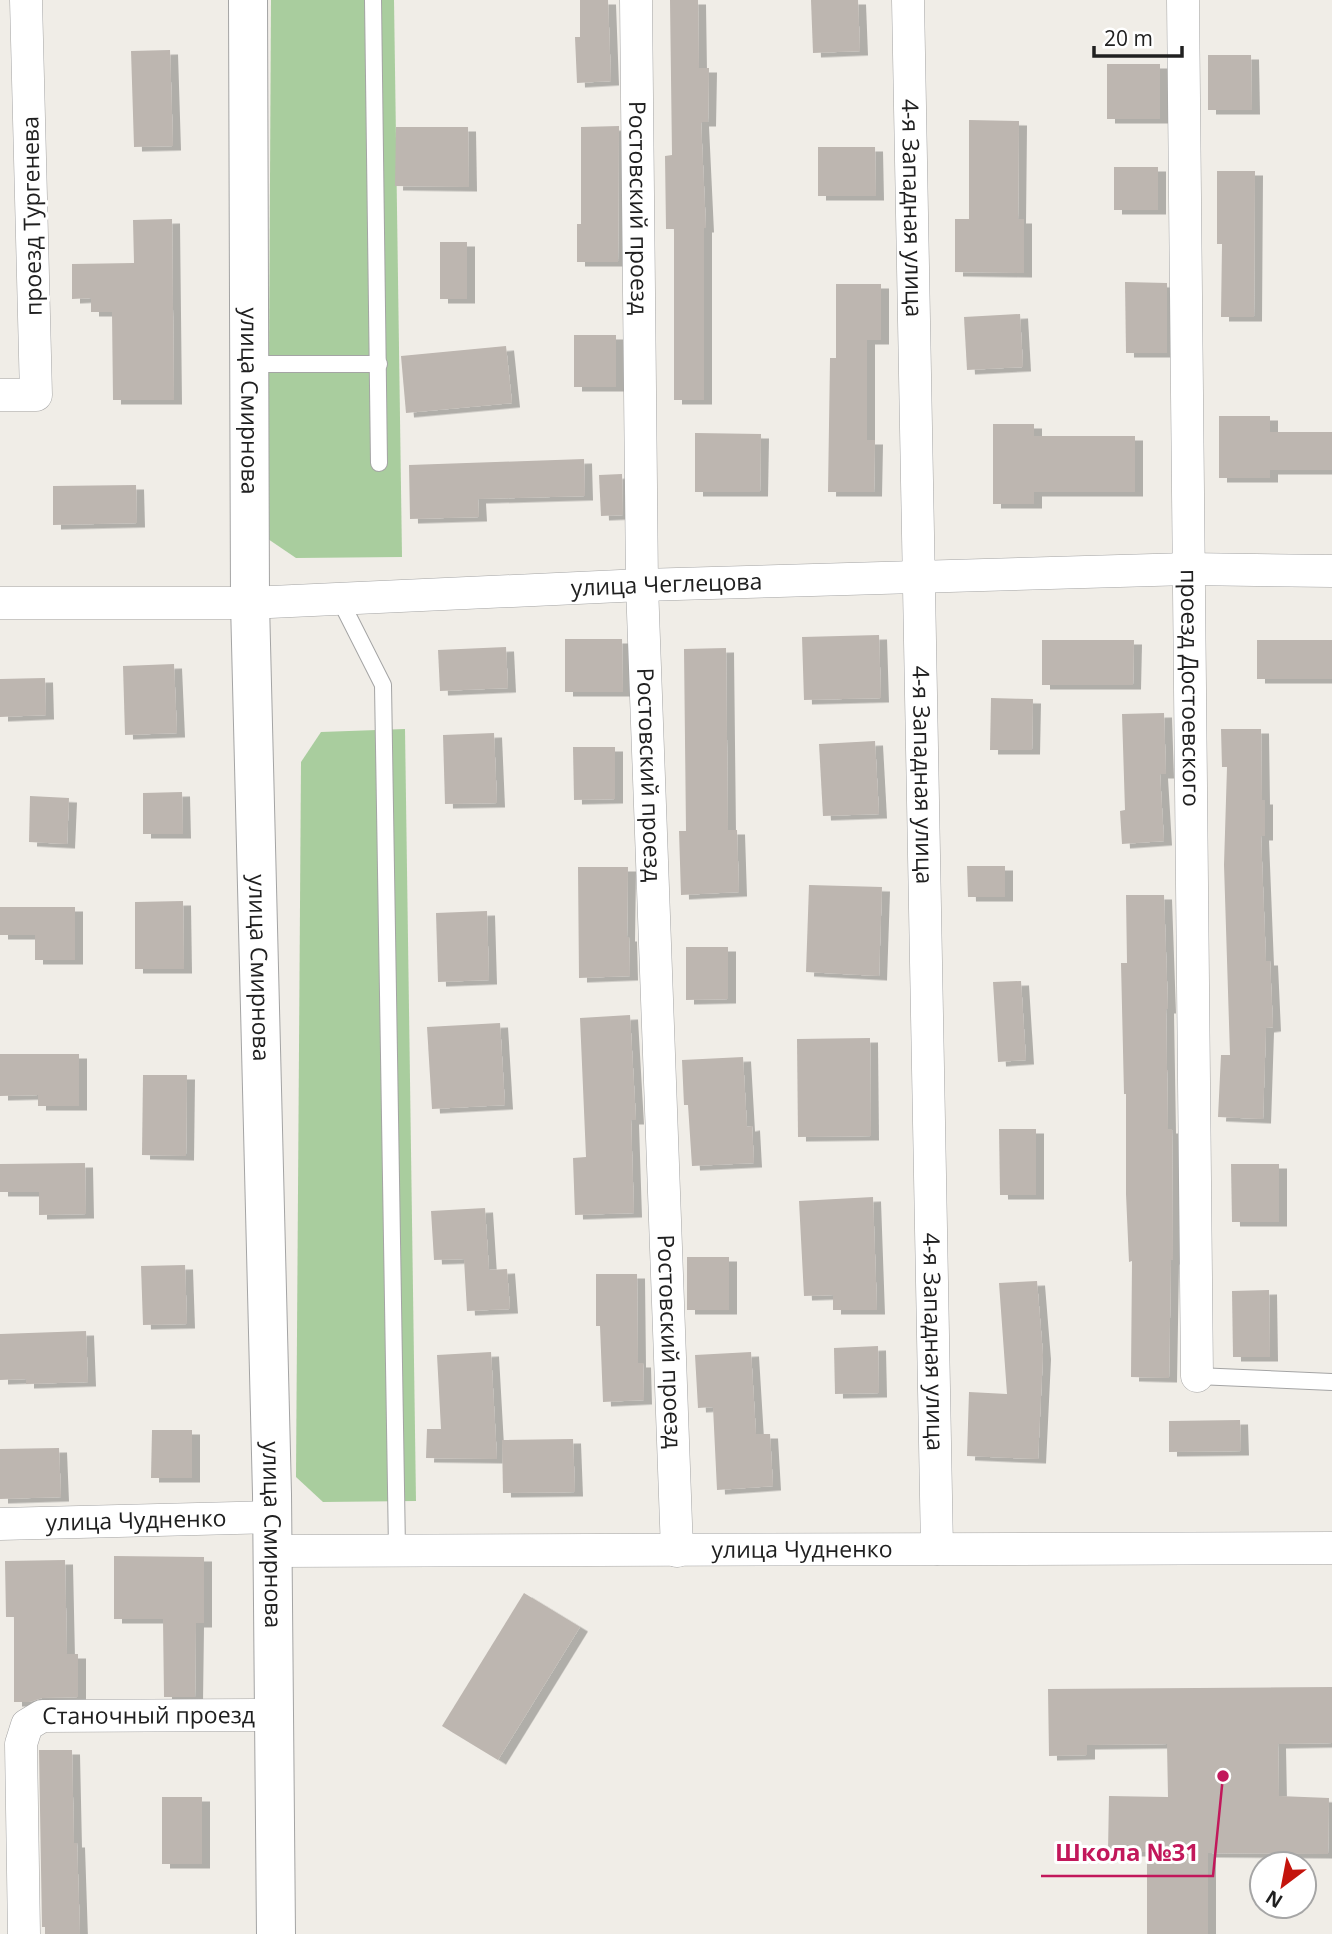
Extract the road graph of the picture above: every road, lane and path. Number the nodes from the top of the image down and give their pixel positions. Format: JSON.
{"nodes":[{"id":1,"x":26,"y":0,"type":"edge"},
{"id":2,"x":248,"y":0,"type":"edge"},
{"id":3,"x":373,"y":0,"type":"edge"},
{"id":4,"x":636,"y":0,"type":"edge"},
{"id":5,"x":908,"y":0,"type":"edge"},
{"id":6,"x":1183,"y":0,"type":"edge"},
{"id":7,"x":249,"y":364,"type":"junction"},
{"id":8,"x":379,"y":364,"type":"junction"},
{"id":9,"x":0,"y":395,"type":"edge"},
{"id":10,"x":379,"y":463,"type":"dead end"},
{"id":11,"x":1188,"y":569,"type":"junction"},
{"id":12,"x":1332,"y":571,"type":"edge"},
{"id":13,"x":919,"y":577,"type":"junction"},
{"id":14,"x":642,"y":585,"type":"junction"},
{"id":15,"x":340,"y":600,"type":"junction"},
{"id":16,"x":0,"y":603,"type":"edge"},
{"id":17,"x":250,"y":603,"type":"junction"},
{"id":18,"x":1197,"y":1376,"type":"joint"},
{"id":19,"x":1332,"y":1382,"type":"edge"},
{"id":20,"x":0,"y":1524,"type":"edge"},
{"id":21,"x":272,"y":1534,"type":"junction"},
{"id":22,"x":1332,"y":1548,"type":"edge"},
{"id":23,"x":937,"y":1549,"type":"junction"},
{"id":24,"x":397,"y":1550,"type":"junction"},
{"id":25,"x":677,"y":1551,"type":"junction"},
{"id":26,"x":274,"y":1714,"type":"junction"},
{"id":27,"x":24,"y":1934,"type":"edge"},
{"id":28,"x":276,"y":1934,"type":"edge"}],
"edges":[{"from":1,"to":9,"type":"street","name":"проезд Тургенева"},
{"from":2,"to":7,"type":"street","name":"улица Смирнова"},
{"from":3,"to":8,"type":"lane"},
{"from":4,"to":14,"type":"street","name":"Ростовский проезд"},
{"from":5,"to":13,"type":"street","name":"4-я Западная улица"},
{"from":6,"to":11,"type":"street","name":"проезд Достоевского"},
{"from":7,"to":8,"type":"lane"},
{"from":7,"to":17,"type":"street","name":"улица Смирнова"},
{"from":8,"to":10,"type":"lane"},
{"from":11,"to":12,"type":"street","name":"улица Чеглецова"},
{"from":11,"to":13,"type":"street","name":"улица Чеглецова"},
{"from":11,"to":18,"type":"street","name":"проезд Достоевского"},
{"from":13,"to":14,"type":"street","name":"улица Чеглецова"},
{"from":13,"to":23,"type":"street","name":"4-я Западная улица"},
{"from":14,"to":15,"type":"street","name":"улица Чеглецова"},
{"from":14,"to":25,"type":"street","name":"Ростовский проезд"},
{"from":15,"to":17,"type":"street","name":"улица Чеглецова"},
{"from":15,"to":24,"type":"lane"},
{"from":16,"to":17,"type":"street","name":"улица Чеглецова"},
{"from":17,"to":21,"type":"street","name":"улица Смирнова"},
{"from":18,"to":19,"type":"lane"},
{"from":20,"to":21,"type":"street","name":"улица Чудненко"},
{"from":21,"to":24,"type":"street","name":"улица Чудненко"},
{"from":21,"to":26,"type":"street","name":"улица Смирнова"},
{"from":22,"to":23,"type":"street","name":"улица Чудненко"},
{"from":23,"to":25,"type":"street","name":"улица Чудненко"},
{"from":24,"to":25,"type":"street","name":"улица Чудненко"},
{"from":26,"to":27,"type":"street","name":"Станочный проезд"},
{"from":26,"to":28,"type":"street","name":"улица Смирнова"}]}
